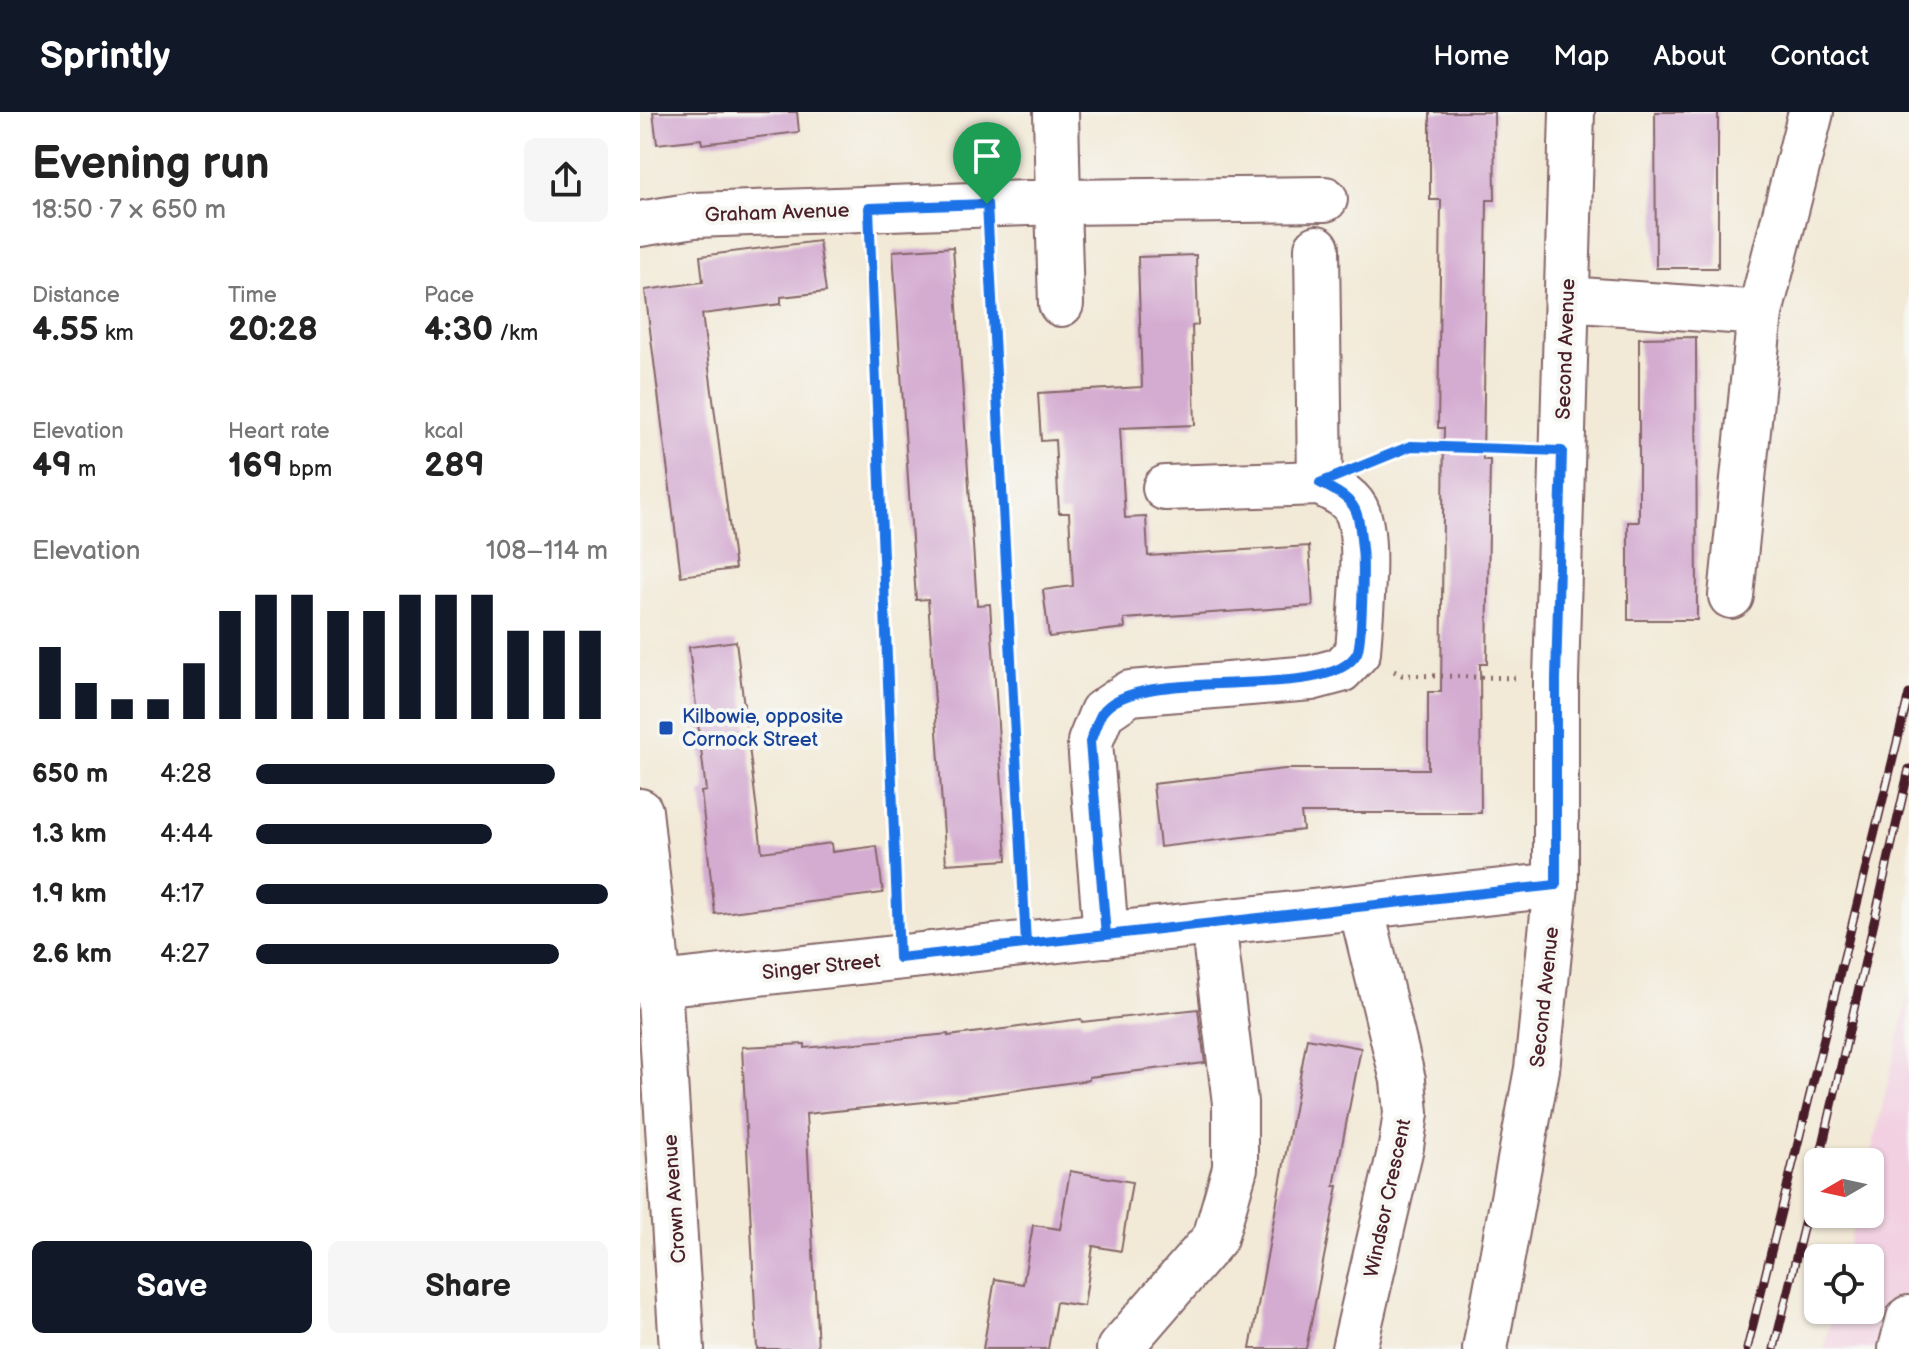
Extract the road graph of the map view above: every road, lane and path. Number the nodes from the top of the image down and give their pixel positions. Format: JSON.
{"nodes":[{"id":1,"x":1056,"y":112,"type":"edge"},
{"id":2,"x":1572,"y":112,"type":"edge"},
{"id":3,"x":1811,"y":112,"type":"edge"},
{"id":4,"x":1325,"y":199,"type":"dead end"},
{"id":5,"x":1058,"y":202,"type":"junction"},
{"id":6,"x":987,"y":204,"type":"junction"},
{"id":7,"x":869,"y":208,"type":"junction"},
{"id":8,"x":640,"y":224,"type":"edge"},
{"id":9,"x":1317,"y":248,"type":"dead end"},
{"id":10,"x":1567,"y":299,"type":"junction"},
{"id":11,"x":1061,"y":304,"type":"dead end"},
{"id":12,"x":1760,"y":313,"type":"junction"},
{"id":13,"x":1562,"y":451,"type":"junction"},
{"id":14,"x":1320,"y":483,"type":"junction"},
{"id":15,"x":1165,"y":488,"type":"dead end"},
{"id":16,"x":1731,"y":596,"type":"dead end"},
{"id":17,"x":1358,"y":652,"type":"junction"},
{"id":18,"x":1556,"y":679,"type":"junction"},
{"id":19,"x":640,"y":811,"type":"edge"},
{"id":20,"x":1556,"y":885,"type":"junction"},
{"id":21,"x":1361,"y":907,"type":"junction"},
{"id":22,"x":1213,"y":923,"type":"junction"},
{"id":23,"x":1106,"y":935,"type":"junction"},
{"id":24,"x":1026,"y":944,"type":"junction"},
{"id":25,"x":899,"y":958,"type":"junction"},
{"id":26,"x":652,"y":970,"type":"edge"},
{"id":27,"x":1909,"y":1318,"type":"edge"},
{"id":28,"x":682,"y":1349,"type":"edge"},
{"id":29,"x":1119,"y":1349,"type":"edge"},
{"id":30,"x":1354,"y":1349,"type":"edge"},
{"id":31,"x":1485,"y":1349,"type":"edge"},
{"id":32,"x":1901,"y":1349,"type":"edge"}],
"edges":[{"from":1,"to":5,"type":"street"},
{"from":2,"to":10,"type":"street","name":"Second Avenue"},
{"from":3,"to":12,"type":"street"},
{"from":4,"to":5,"type":"street","name":"Graham Avenue"},
{"from":5,"to":6,"type":"street","name":"Graham Avenue"},
{"from":5,"to":11,"type":"street"},
{"from":6,"to":7,"type":"street","name":"Graham Avenue"},
{"from":6,"to":24,"type":"path"},
{"from":7,"to":8,"type":"street","name":"Graham Avenue"},
{"from":7,"to":25,"type":"path"},
{"from":9,"to":14,"type":"street"},
{"from":10,"to":12,"type":"street"},
{"from":10,"to":13,"type":"street","name":"Second Avenue"},
{"from":12,"to":16,"type":"street"},
{"from":13,"to":14,"type":"path"},
{"from":13,"to":18,"type":"street","name":"Second Avenue"},
{"from":14,"to":15,"type":"street"},
{"from":14,"to":17,"type":"street"},
{"from":17,"to":18,"type":"path"},
{"from":17,"to":23,"type":"street"},
{"from":18,"to":20,"type":"street","name":"Second Avenue"},
{"from":19,"to":26,"type":"street","name":"Crown Avenue"},
{"from":20,"to":21,"type":"street","name":"Singer Street"},
{"from":20,"to":31,"type":"street","name":"Second Avenue"},
{"from":21,"to":22,"type":"street","name":"Singer Street"},
{"from":21,"to":30,"type":"street","name":"Windsor Crescent"},
{"from":22,"to":23,"type":"street","name":"Singer Street"},
{"from":22,"to":29,"type":"street"},
{"from":23,"to":24,"type":"street","name":"Singer Street"},
{"from":24,"to":25,"type":"street","name":"Singer Street"},
{"from":25,"to":26,"type":"street","name":"Singer Street"},
{"from":26,"to":28,"type":"street","name":"Crown Avenue"},
{"from":27,"to":32,"type":"street"}]}
